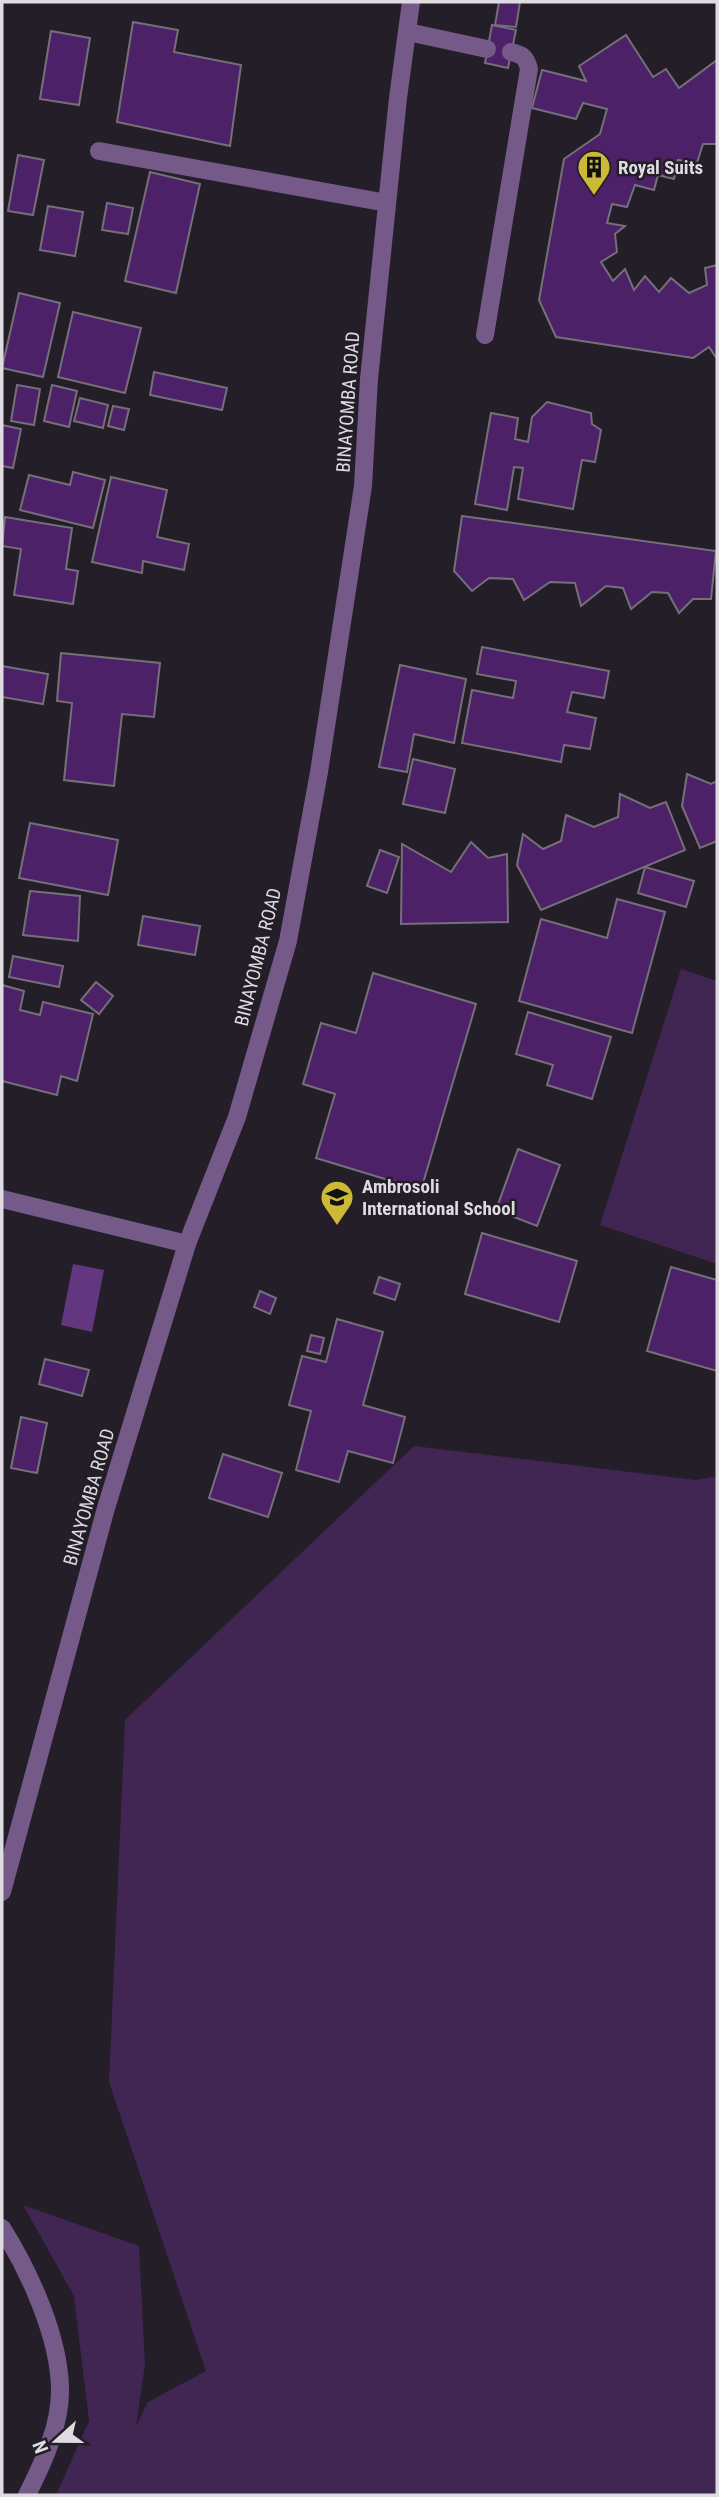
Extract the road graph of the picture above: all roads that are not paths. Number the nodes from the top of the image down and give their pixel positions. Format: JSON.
{"nodes":[{"id":1,"x":411,"y":2,"type":"edge"},
{"id":2,"x":408,"y":32,"type":"junction"},
{"id":3,"x":487,"y":49,"type":"dead end"},
{"id":4,"x":512,"y":52,"type":"dead end"},
{"id":5,"x":99,"y":150,"type":"dead end"},
{"id":6,"x":387,"y":203,"type":"junction"},
{"id":7,"x":485,"y":335,"type":"dead end"},
{"id":8,"x":2,"y":1199,"type":"edge"},
{"id":9,"x":187,"y":1244,"type":"junction"},
{"id":10,"x":2,"y":1892,"type":"edge"},
{"id":11,"x":2,"y":2228,"type":"edge"},
{"id":12,"x":27,"y":2495,"type":"edge"}],
"edges":[{"from":1,"to":2,"type":"street","name":"BINAYOMBA ROAD"},
{"from":2,"to":3,"type":"street"},
{"from":2,"to":6,"type":"street","name":"BINAYOMBA ROAD"},
{"from":4,"to":7,"type":"street"},
{"from":5,"to":6,"type":"street"},
{"from":6,"to":9,"type":"street","name":"BINAYOMBA ROAD"},
{"from":8,"to":9,"type":"street"},
{"from":9,"to":10,"type":"street","name":"BINAYOMBA ROAD"},
{"from":11,"to":12,"type":"street"}]}
